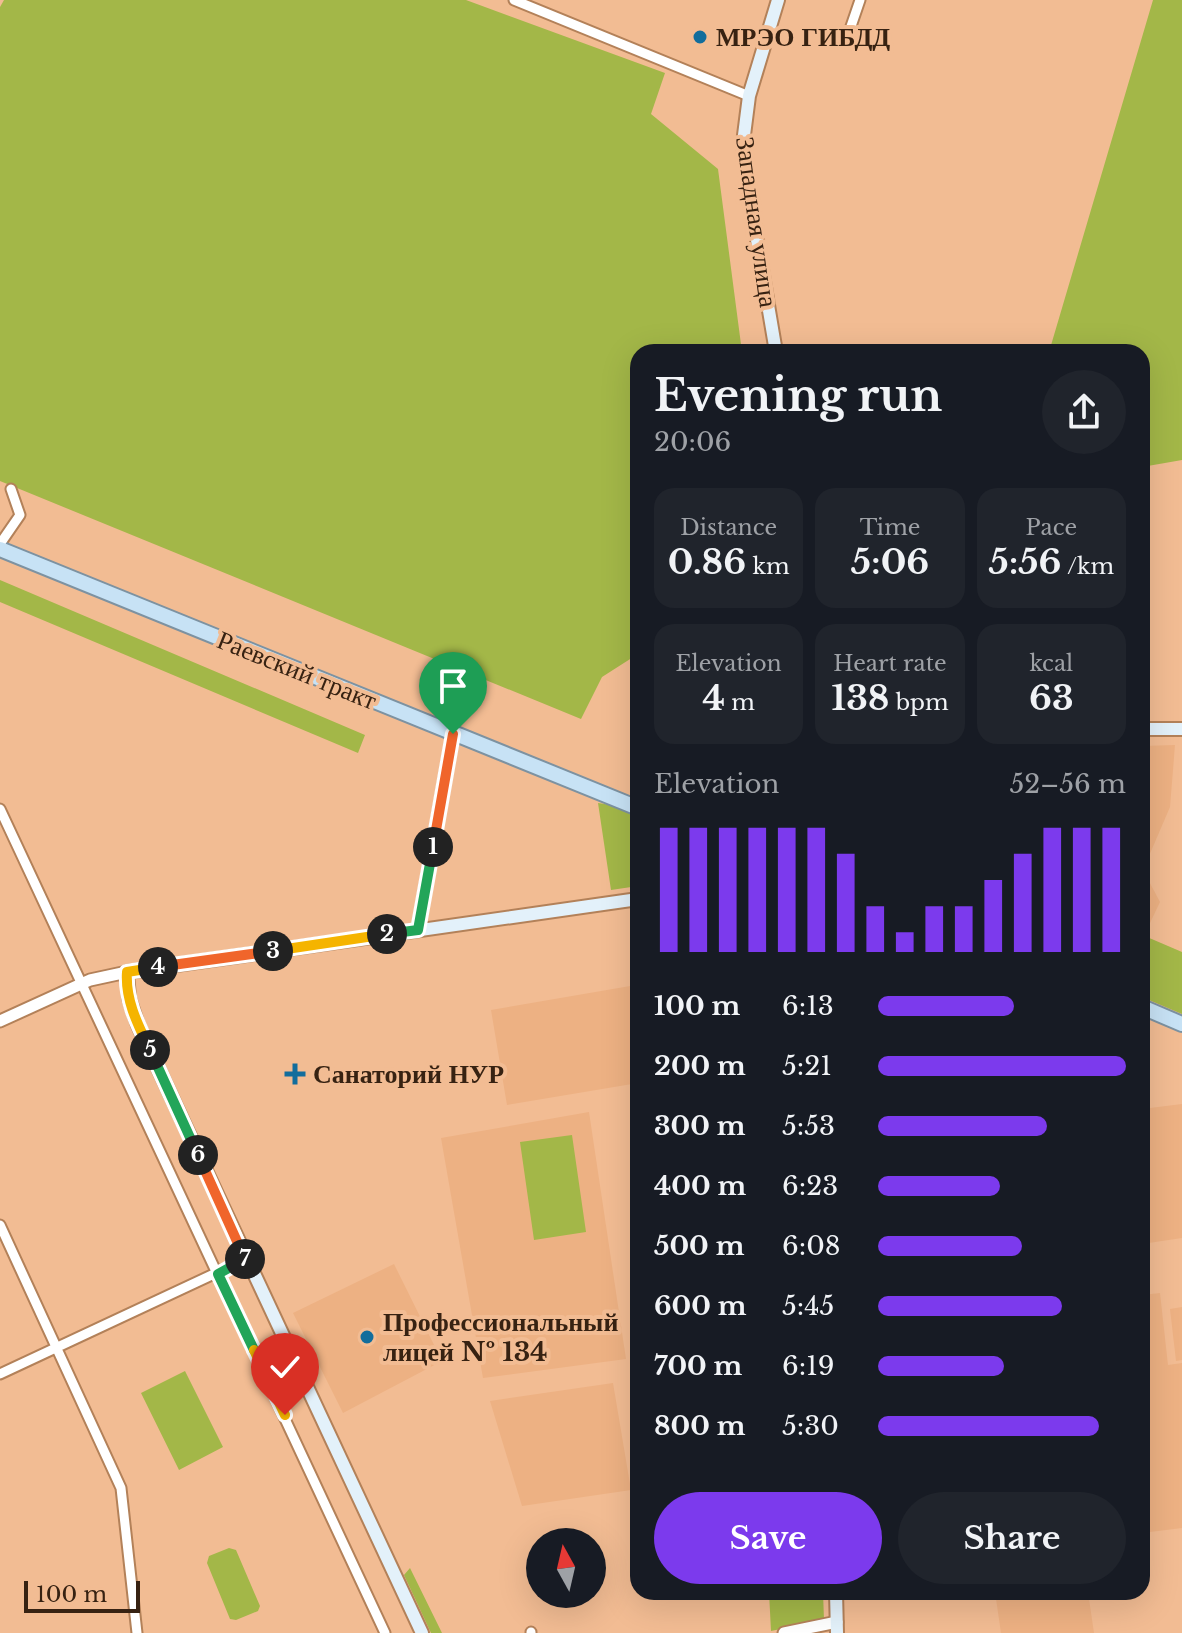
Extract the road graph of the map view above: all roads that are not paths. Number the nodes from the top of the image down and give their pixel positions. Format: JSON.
{"nodes":[{"id":1,"x":514,"y":0,"type":"edge"},
{"id":2,"x":778,"y":0,"type":"edge"},
{"id":3,"x":860,"y":0,"type":"edge"},
{"id":4,"x":847,"y":38,"type":"dead end"},
{"id":5,"x":749,"y":96,"type":"junction"},
{"id":6,"x":775,"y":344,"type":"edge"},
{"id":7,"x":11,"y":489,"type":"dead end"},
{"id":8,"x":0,"y":547,"type":"edge"},
{"id":9,"x":1150,"y":729,"type":"edge"},
{"id":10,"x":1182,"y":729,"type":"edge"},
{"id":11,"x":453,"y":734,"type":"junction"},
{"id":12,"x":630,"y":805,"type":"edge"},
{"id":13,"x":0,"y":809,"type":"edge"},
{"id":14,"x":630,"y":900,"type":"edge"},
{"id":15,"x":418,"y":930,"type":"junction"},
{"id":16,"x":127,"y":972,"type":"junction"},
{"id":17,"x":82,"y":983,"type":"junction"},
{"id":18,"x":1150,"y":1010,"type":"edge"},
{"id":19,"x":0,"y":1021,"type":"edge"},
{"id":20,"x":1150,"y":1021,"type":"edge"},
{"id":21,"x":1182,"y":1024,"type":"edge"},
{"id":22,"x":1182,"y":1034,"type":"edge"},
{"id":23,"x":0,"y":1225,"type":"edge"},
{"id":24,"x":5,"y":1249,"type":"edge"},
{"id":25,"x":246,"y":1259,"type":"junction"},
{"id":26,"x":218,"y":1274,"type":"junction"},
{"id":27,"x":55,"y":1349,"type":"junction"},
{"id":28,"x":0,"y":1374,"type":"edge"},
{"id":29,"x":836,"y":1600,"type":"edge"},
{"id":30,"x":837,"y":1628,"type":"edge"},
{"id":31,"x":137,"y":1633,"type":"edge"},
{"id":32,"x":385,"y":1633,"type":"edge"},
{"id":33,"x":422,"y":1633,"type":"edge"},
{"id":34,"x":784,"y":1633,"type":"edge"}],
"edges":[{"from":1,"to":5,"type":"street"},
{"from":2,"to":5,"type":"main road","name":"Западная улица"},
{"from":3,"to":4,"type":"street"},
{"from":5,"to":6,"type":"main road","name":"Западная улица"},
{"from":7,"to":8,"type":"street"},
{"from":8,"to":11,"type":"main road","name":"Раевский тракт"},
{"from":9,"to":10,"type":"main road"},
{"from":11,"to":12,"type":"main road","name":"Раевский тракт"},
{"from":11,"to":15,"type":"street"},
{"from":13,"to":17,"type":"street"},
{"from":14,"to":15,"type":"main road"},
{"from":15,"to":16,"type":"main road"},
{"from":16,"to":17,"type":"street"},
{"from":16,"to":25,"type":"main road"},
{"from":17,"to":19,"type":"street"},
{"from":17,"to":26,"type":"street"},
{"from":18,"to":21,"type":"main road"},
{"from":20,"to":22,"type":"main road"},
{"from":23,"to":24,"type":"street"},
{"from":24,"to":27,"type":"street"},
{"from":25,"to":26,"type":"street"},
{"from":25,"to":33,"type":"main road"},
{"from":26,"to":27,"type":"street"},
{"from":26,"to":32,"type":"street"},
{"from":27,"to":28,"type":"street"},
{"from":27,"to":31,"type":"street"},
{"from":29,"to":30,"type":"main road"},
{"from":30,"to":34,"type":"street"}]}
